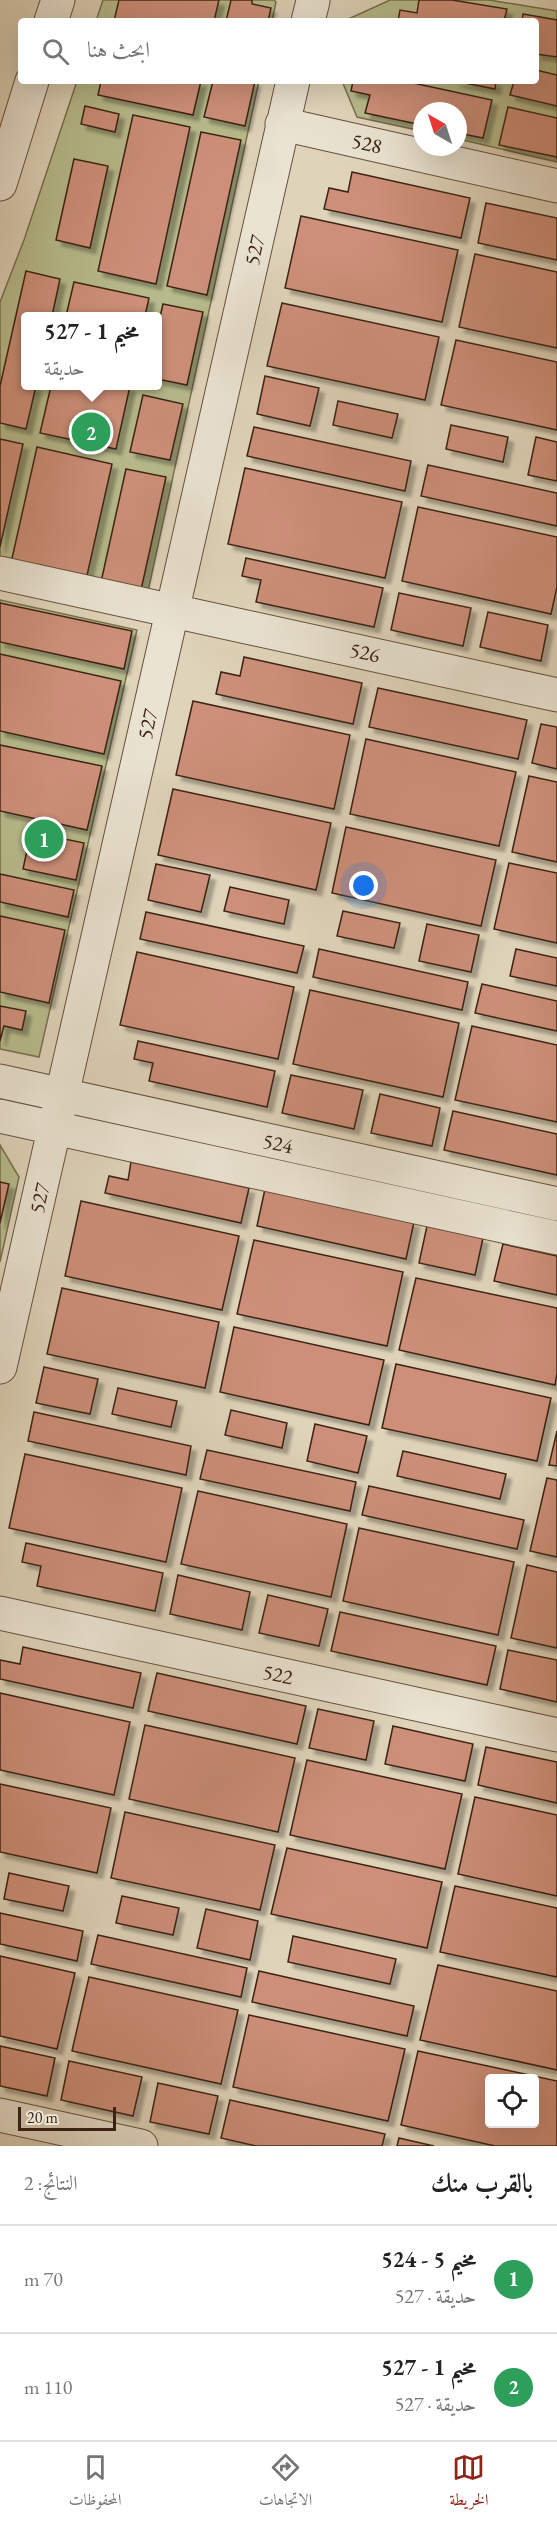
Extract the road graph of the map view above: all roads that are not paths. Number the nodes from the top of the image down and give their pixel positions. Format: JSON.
{"nodes":[{"id":1,"x":58,"y":0,"type":"edge"},
{"id":2,"x":52,"y":18,"type":"edge"},
{"id":3,"x":31,"y":84,"type":"edge"},
{"id":4,"x":292,"y":84,"type":"edge"},
{"id":5,"x":282,"y":124,"type":"junction"},
{"id":6,"x":0,"y":184,"type":"edge"},
{"id":7,"x":557,"y":186,"type":"edge"},
{"id":8,"x":0,"y":573,"type":"edge"},
{"id":9,"x":173,"y":610,"type":"junction"},
{"id":10,"x":557,"y":695,"type":"edge"},
{"id":11,"x":0,"y":1081,"type":"edge"},
{"id":12,"x":62,"y":1096,"type":"junction"},
{"id":13,"x":0,"y":1116,"type":"edge"},
{"id":14,"x":54,"y":1129,"type":"junction"},
{"id":15,"x":557,"y":1204,"type":"edge"},
{"id":16,"x":557,"y":1238,"type":"edge"},
{"id":17,"x":0,"y":1367,"type":"edge"},
{"id":18,"x":0,"y":1613,"type":"edge"},
{"id":19,"x":557,"y":1735,"type":"edge"},
{"id":20,"x":0,"y":2115,"type":"edge"},
{"id":21,"x":141,"y":2146,"type":"edge"}],
"edges":[{"from":1,"to":2,"type":"street"},
{"from":3,"to":6,"type":"street"},
{"from":4,"to":5,"type":"street","name":"527"},
{"from":5,"to":7,"type":"street","name":"528"},
{"from":5,"to":9,"type":"street","name":"527"},
{"from":8,"to":9,"type":"street","name":"526"},
{"from":9,"to":10,"type":"street","name":"526"},
{"from":9,"to":12,"type":"street","name":"527"},
{"from":11,"to":12,"type":"street","name":"524"},
{"from":12,"to":14,"type":"street","name":"527"},
{"from":12,"to":15,"type":"street","name":"524"},
{"from":13,"to":14,"type":"street","name":"524"},
{"from":14,"to":16,"type":"street","name":"524"},
{"from":14,"to":17,"type":"street","name":"527"},
{"from":18,"to":19,"type":"street","name":"522"},
{"from":20,"to":21,"type":"street"}]}
